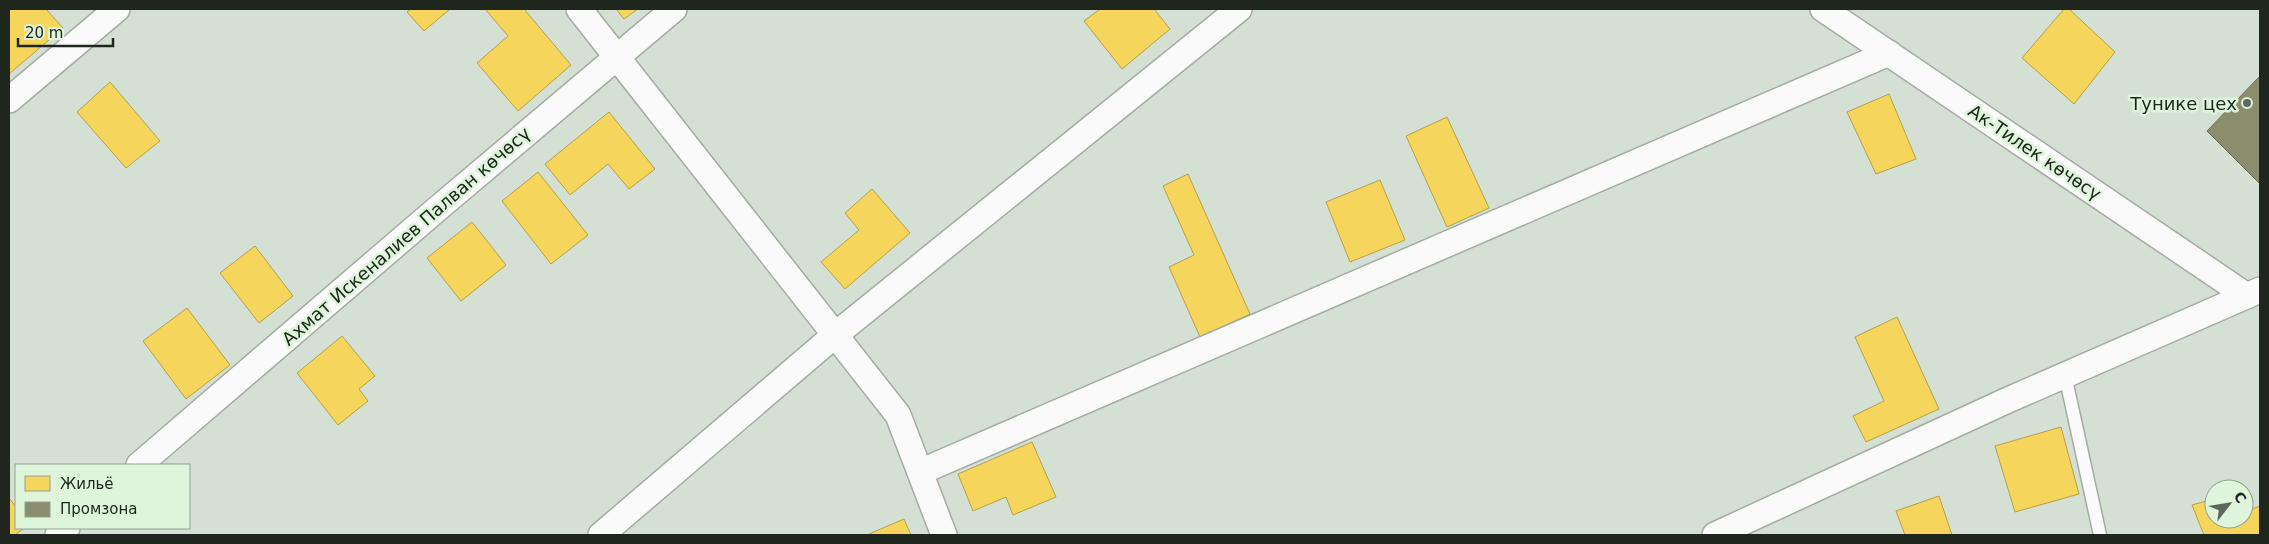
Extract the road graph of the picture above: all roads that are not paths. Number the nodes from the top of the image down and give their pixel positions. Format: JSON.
{"nodes":[{"id":1,"x":117,"y":9,"type":"edge"},
{"id":2,"x":579,"y":9,"type":"edge"},
{"id":3,"x":674,"y":9,"type":"edge"},
{"id":4,"x":1239,"y":9,"type":"edge"},
{"id":5,"x":1823,"y":9,"type":"edge"},
{"id":6,"x":1889,"y":53,"type":"junction"},
{"id":7,"x":616,"y":56,"type":"junction"},
{"id":8,"x":9,"y":100,"type":"edge"},
{"id":9,"x":2254,"y":293,"type":"edge"},
{"id":10,"x":834,"y":335,"type":"junction"},
{"id":11,"x":2065,"y":375,"type":"junction"},
{"id":12,"x":140,"y":464,"type":"edge"},
{"id":13,"x":920,"y":472,"type":"junction"},
{"id":14,"x":602,"y":535,"type":"edge"},
{"id":15,"x":944,"y":535,"type":"edge"},
{"id":16,"x":1715,"y":535,"type":"edge"},
{"id":17,"x":2100,"y":535,"type":"edge"}],
"edges":[{"from":1,"to":8,"type":"street"},
{"from":2,"to":7,"type":"street"},
{"from":3,"to":7,"type":"street","name":"Ахмат Искеналиев Палван көчөсү"},
{"from":4,"to":10,"type":"street"},
{"from":5,"to":6,"type":"street","name":"Ак-Тилек көчөсү"},
{"from":6,"to":9,"type":"street","name":"Ак-Тилек көчөсү"},
{"from":6,"to":13,"type":"street"},
{"from":7,"to":10,"type":"street"},
{"from":7,"to":12,"type":"street","name":"Ахмат Искеналиев Палван көчөсү"},
{"from":9,"to":11,"type":"street"},
{"from":10,"to":13,"type":"street"},
{"from":10,"to":14,"type":"street"},
{"from":11,"to":16,"type":"street"},
{"from":11,"to":17,"type":"lane"},
{"from":13,"to":15,"type":"street"}]}
